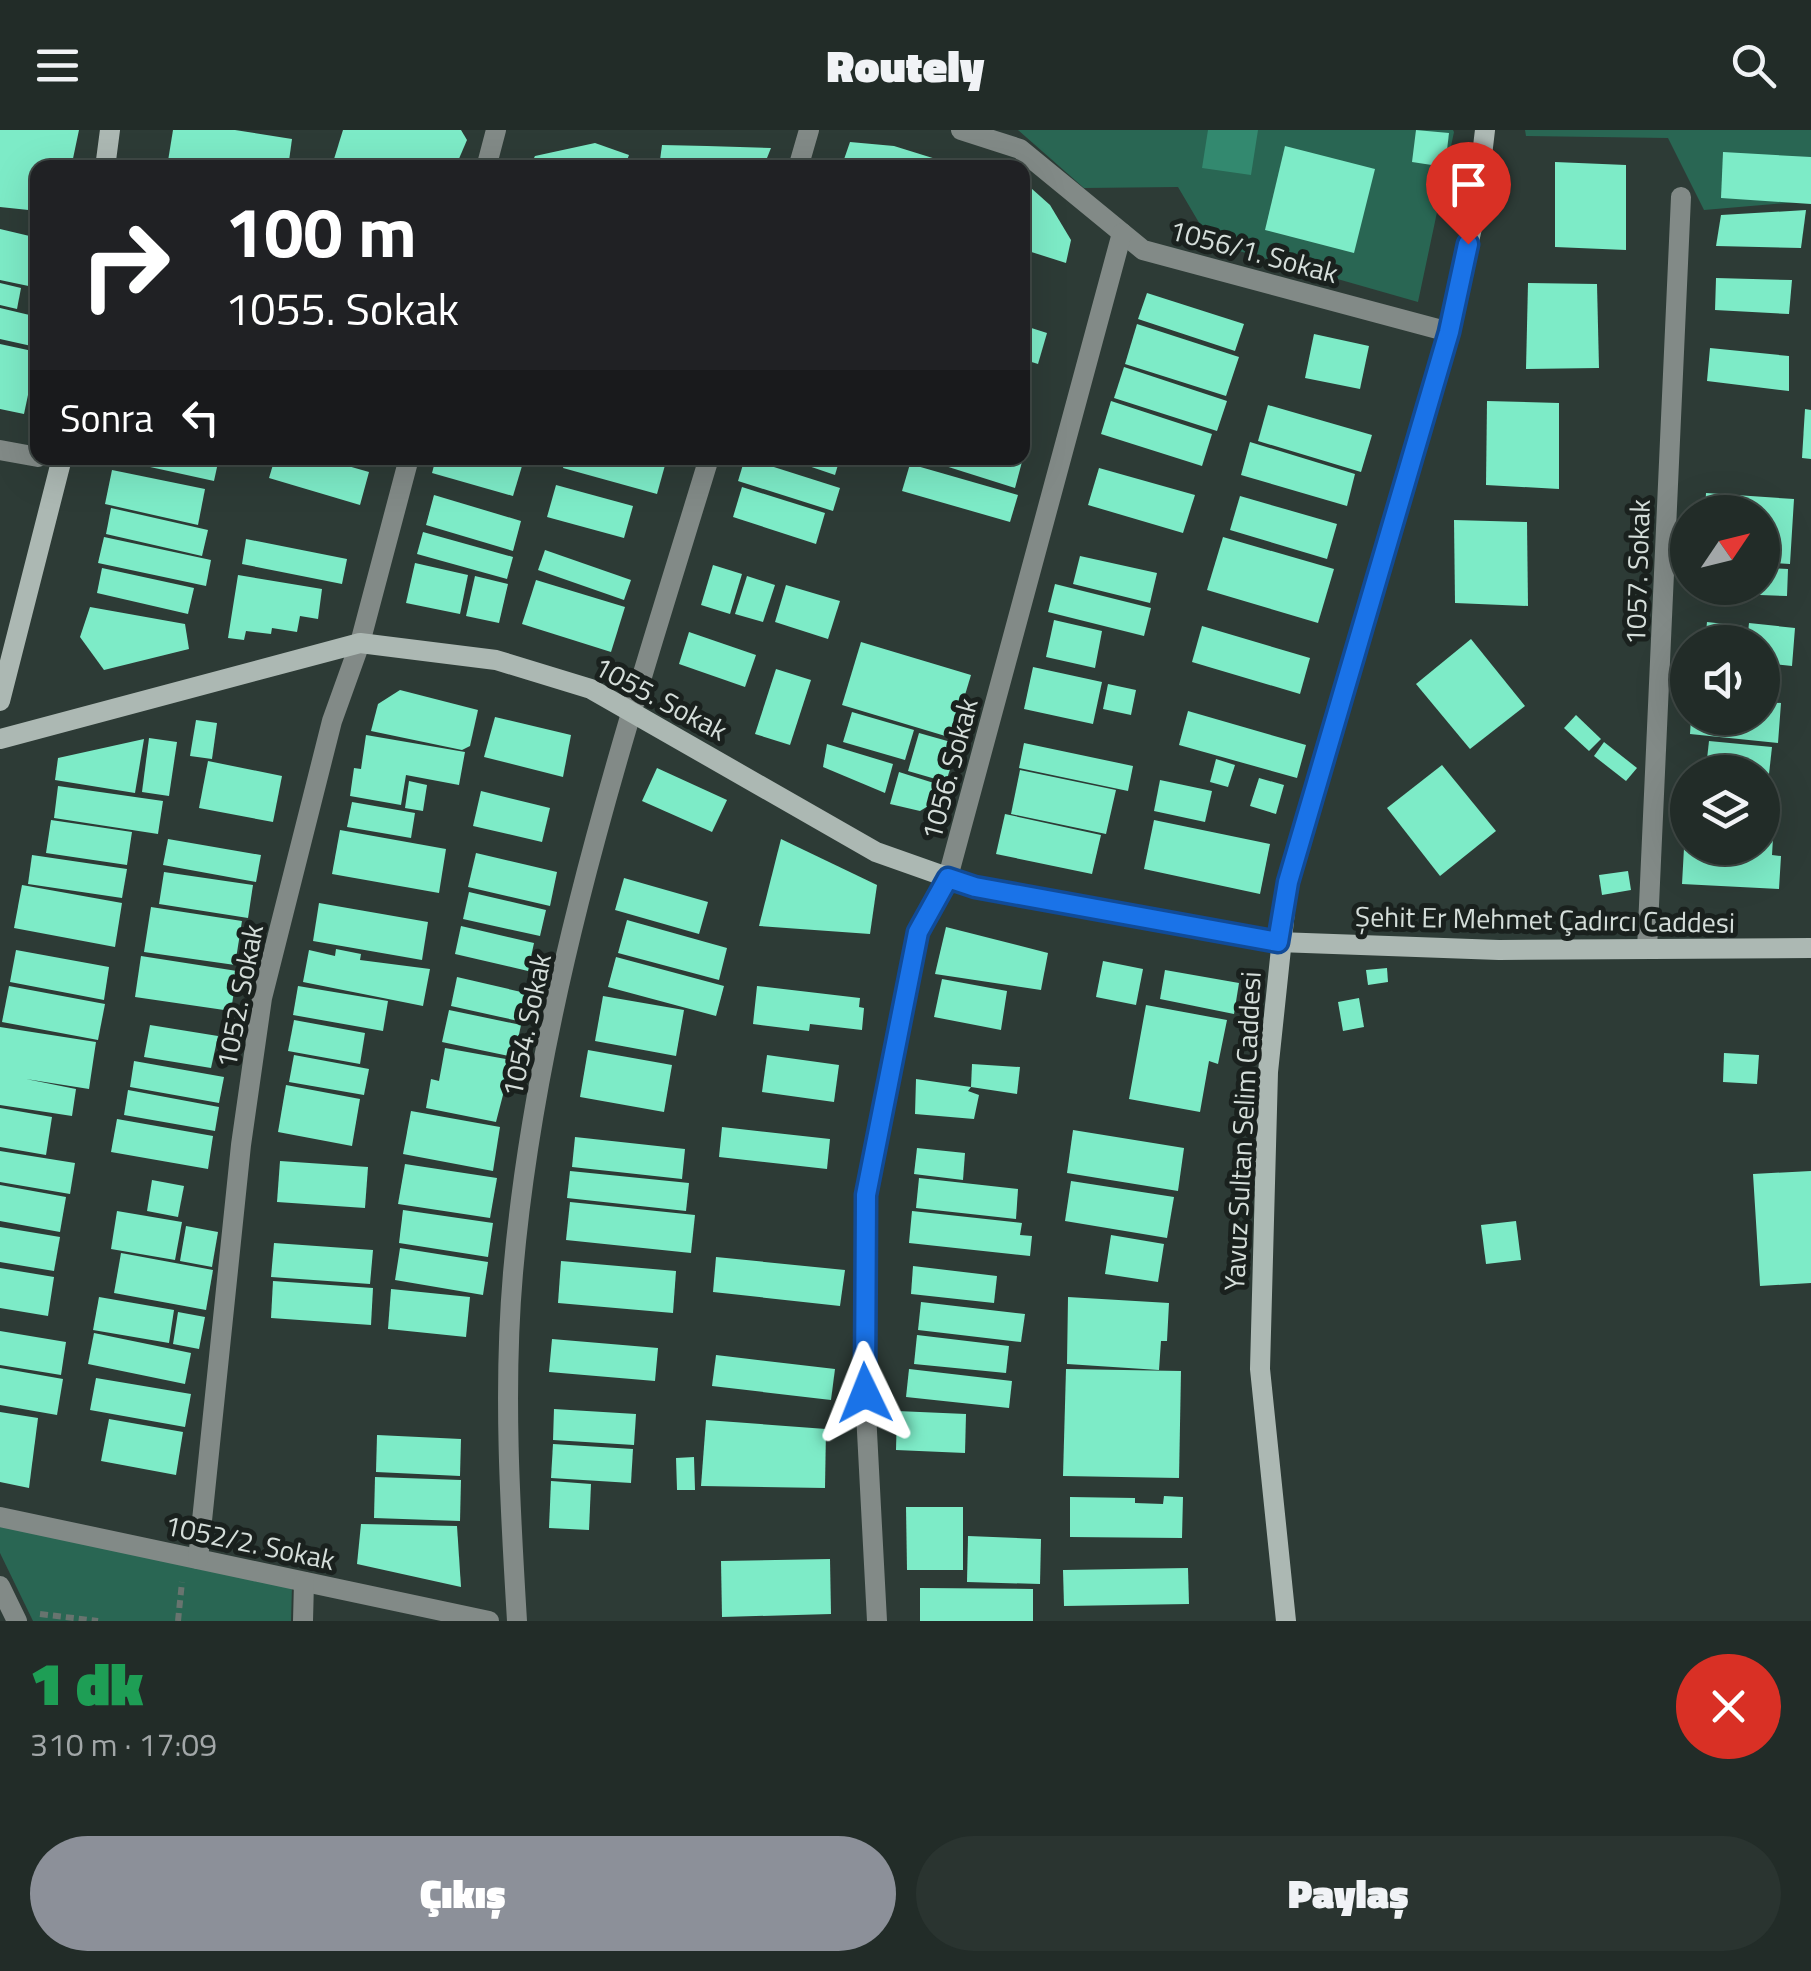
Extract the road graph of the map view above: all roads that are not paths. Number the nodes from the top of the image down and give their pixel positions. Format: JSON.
{"nodes":[{"id":1,"x":110,"y":130,"type":"edge"},
{"id":2,"x":496,"y":130,"type":"edge"},
{"id":3,"x":809,"y":130,"type":"edge"},
{"id":4,"x":961,"y":130,"type":"edge"},
{"id":5,"x":1485,"y":130,"type":"edge"},
{"id":6,"x":106,"y":160,"type":"edge"},
{"id":7,"x":488,"y":160,"type":"edge"},
{"id":8,"x":800,"y":160,"type":"edge"},
{"id":9,"x":1680,"y":196,"type":"dead end"},
{"id":10,"x":1122,"y":233,"type":"junction"},
{"id":11,"x":1449,"y":332,"type":"junction"},
{"id":12,"x":0,"y":450,"type":"edge"},
{"id":13,"x":30,"y":456,"type":"edge"},
{"id":14,"x":61,"y":465,"type":"edge"},
{"id":15,"x":407,"y":465,"type":"edge"},
{"id":16,"x":707,"y":465,"type":"edge"},
{"id":17,"x":360,"y":643,"type":"junction"},
{"id":18,"x":0,"y":702,"type":"edge"},
{"id":19,"x":632,"y":709,"type":"junction"},
{"id":20,"x":0,"y":739,"type":"edge"},
{"id":21,"x":948,"y":878,"type":"junction"},
{"id":22,"x":1278,"y":942,"type":"junction"},
{"id":23,"x":1811,"y":948,"type":"edge"},
{"id":24,"x":1647,"y":949,"type":"junction"},
{"id":25,"x":0,"y":1517,"type":"edge"},
{"id":26,"x":191,"y":1558,"type":"junction"},
{"id":27,"x":304,"y":1582,"type":"junction"},
{"id":28,"x":0,"y":1586,"type":"edge"},
{"id":29,"x":21,"y":1617,"type":"edge"},
{"id":30,"x":303,"y":1621,"type":"edge"},
{"id":31,"x":489,"y":1621,"type":"edge"},
{"id":32,"x":518,"y":1621,"type":"edge"},
{"id":33,"x":877,"y":1621,"type":"edge"},
{"id":34,"x":1286,"y":1621,"type":"edge"}],
"edges":[{"from":1,"to":6,"type":"main road"},
{"from":2,"to":7,"type":"street"},
{"from":3,"to":8,"type":"street"},
{"from":4,"to":10,"type":"street","name":"1056/1. Sokak"},
{"from":5,"to":11,"type":"main road","name":"Yavuz Sultan Selim Caddesi"},
{"from":9,"to":24,"type":"street","name":"1057. Sokak"},
{"from":10,"to":11,"type":"street","name":"1056/1. Sokak"},
{"from":10,"to":21,"type":"street","name":"1056. Sokak"},
{"from":11,"to":22,"type":"main road","name":"Yavuz Sultan Selim Caddesi"},
{"from":12,"to":13,"type":"street"},
{"from":14,"to":18,"type":"main road"},
{"from":15,"to":17,"type":"street","name":"1052. Sokak"},
{"from":16,"to":19,"type":"street","name":"1054. Sokak"},
{"from":17,"to":19,"type":"main road","name":"1055. Sokak"},
{"from":17,"to":20,"type":"main road","name":"1055. Sokak"},
{"from":17,"to":26,"type":"street","name":"1052. Sokak"},
{"from":19,"to":21,"type":"main road","name":"1055. Sokak"},
{"from":19,"to":32,"type":"street","name":"1054. Sokak"},
{"from":21,"to":22,"type":"main road","name":"1055. Sokak"},
{"from":21,"to":33,"type":"street","name":"1056. Sokak"},
{"from":22,"to":24,"type":"main road","name":"Şehit Er Mehmet Çadırcı Caddesi"},
{"from":22,"to":34,"type":"main road","name":"Yavuz Sultan Selim Caddesi"},
{"from":23,"to":24,"type":"main road","name":"Şehit Er Mehmet Çadırcı Caddesi"},
{"from":25,"to":26,"type":"street","name":"1052/2. Sokak"},
{"from":26,"to":27,"type":"street","name":"1052/2. Sokak"},
{"from":27,"to":30,"type":"street"},
{"from":27,"to":31,"type":"street","name":"1052/2. Sokak"},
{"from":28,"to":29,"type":"street"}]}
